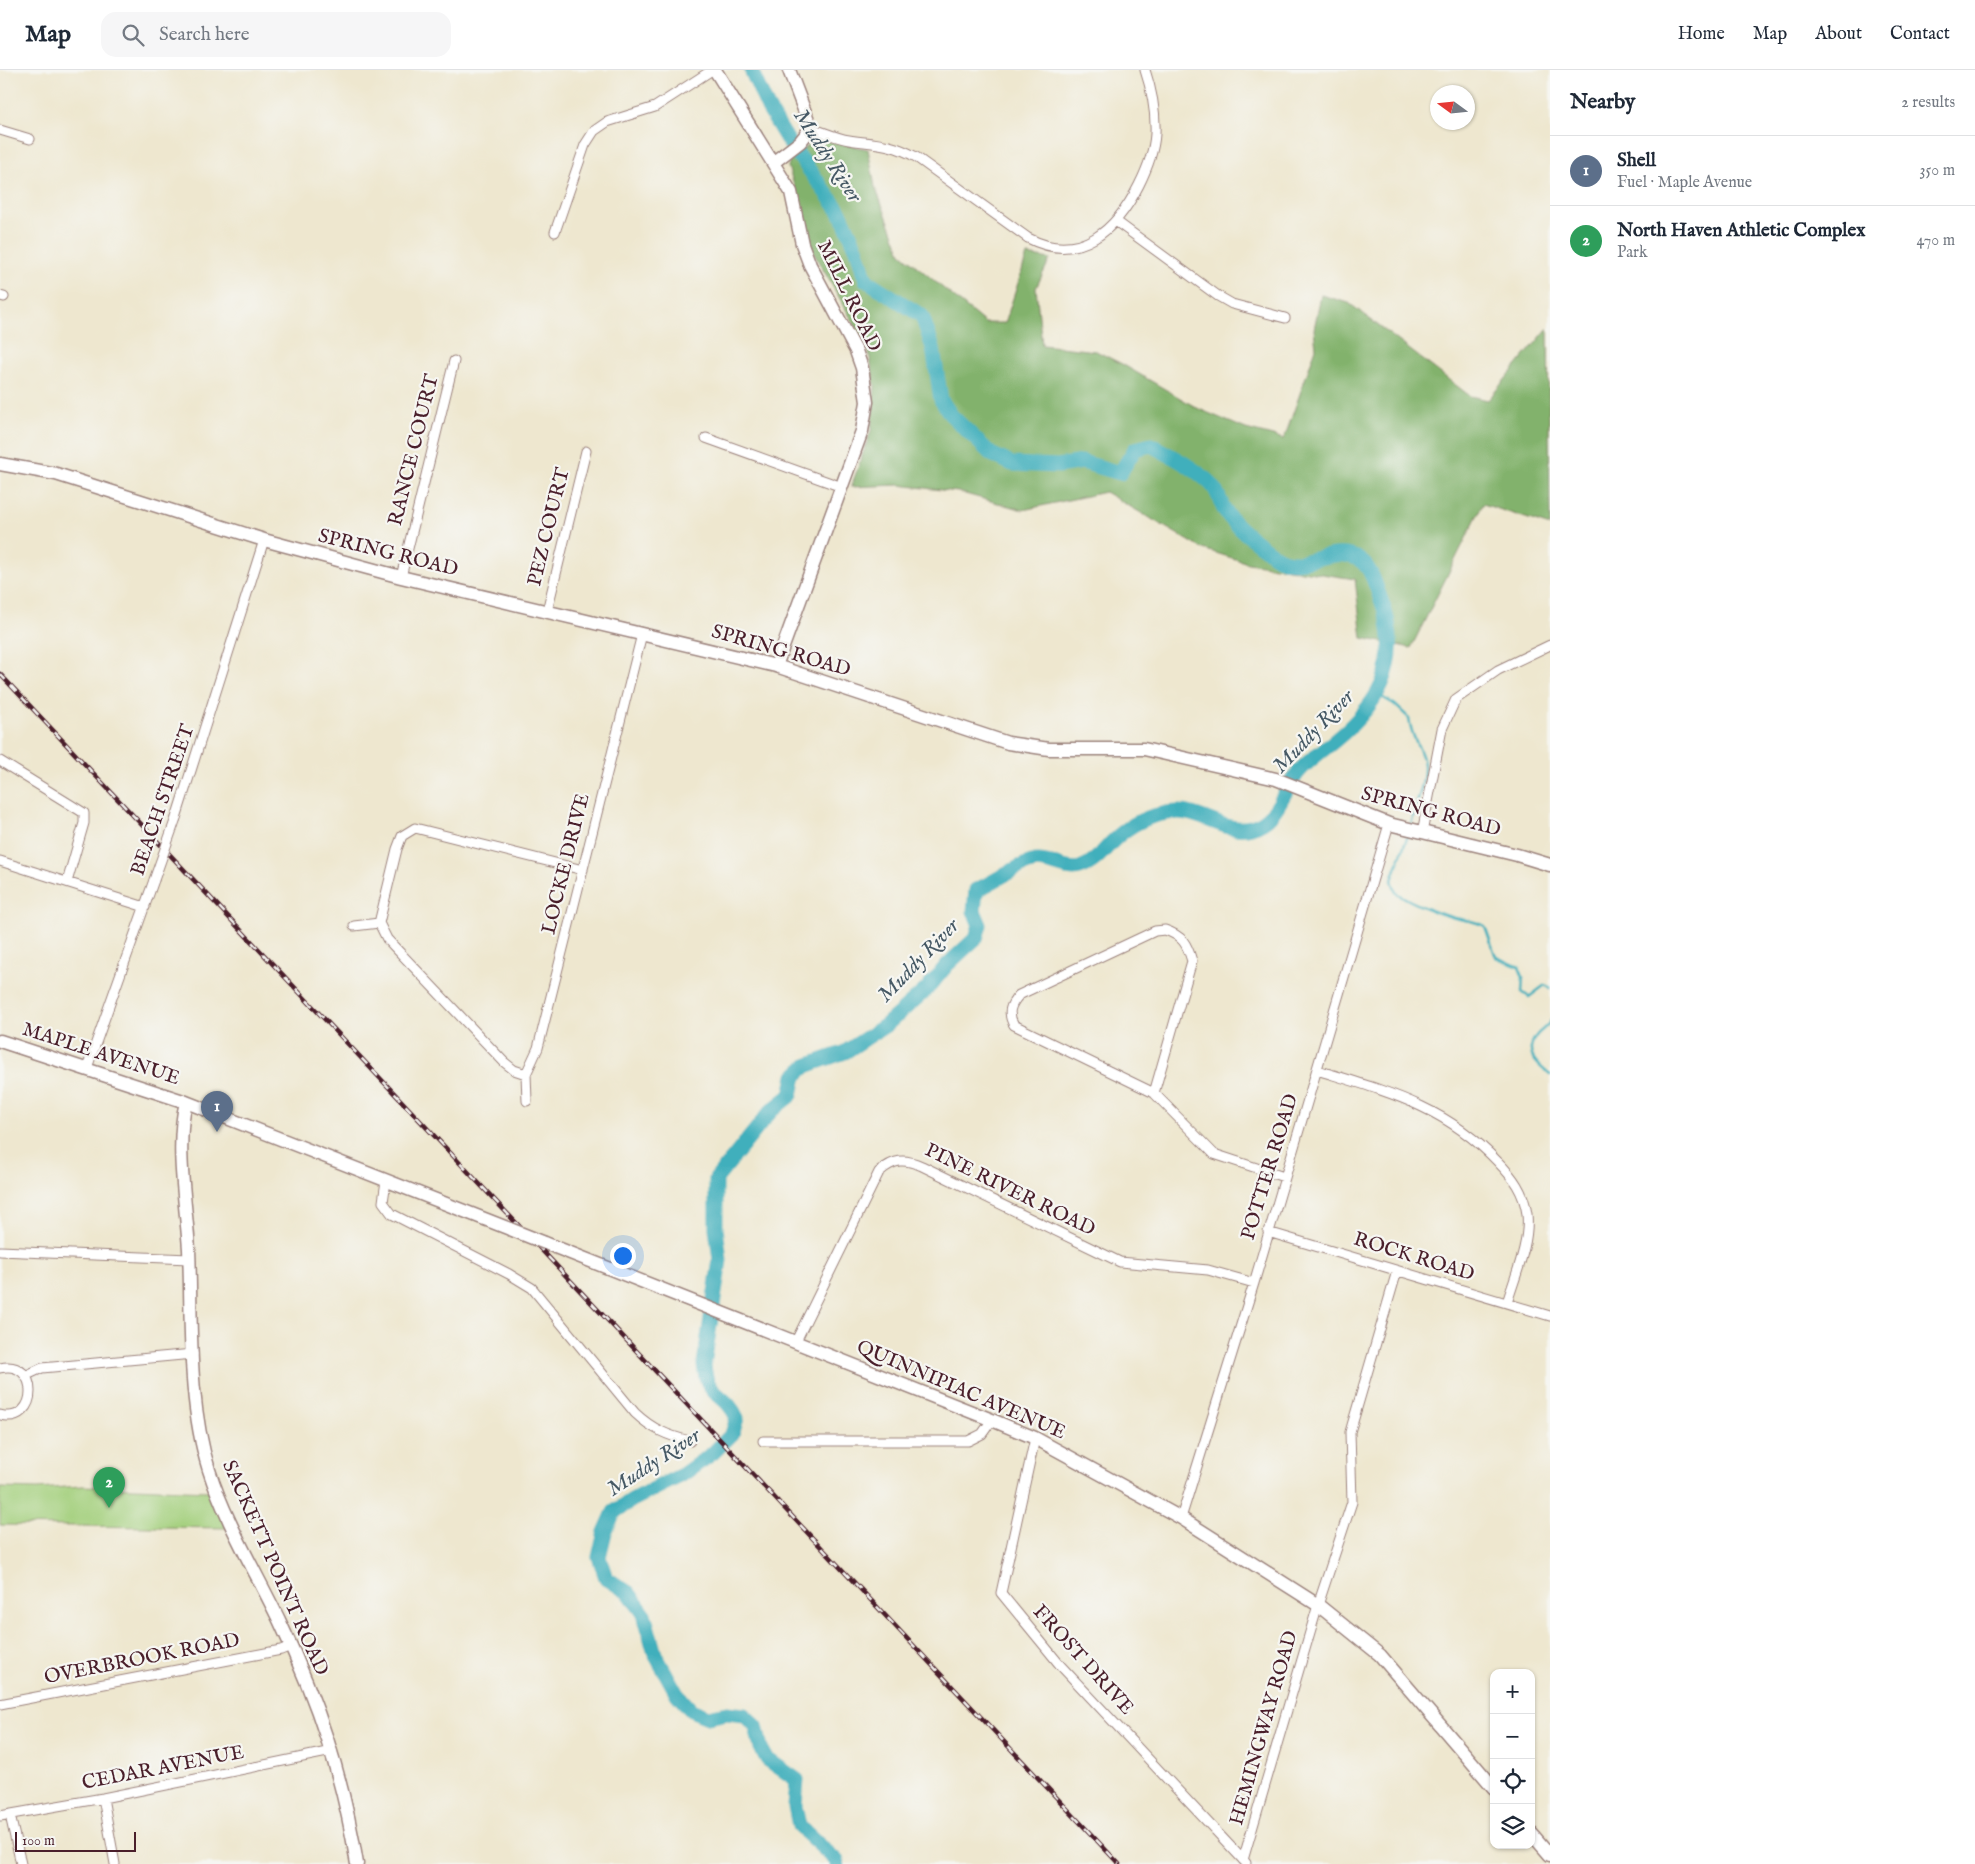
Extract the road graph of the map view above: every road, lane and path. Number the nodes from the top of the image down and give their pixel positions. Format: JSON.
{"nodes":[{"id":1,"x":713,"y":70,"type":"edge"},
{"id":2,"x":789,"y":70,"type":"edge"},
{"id":3,"x":1145,"y":70,"type":"edge"},
{"id":4,"x":811,"y":128,"type":"junction"},
{"id":5,"x":0,"y":130,"type":"edge"},
{"id":6,"x":30,"y":139,"type":"dead end"},
{"id":7,"x":774,"y":162,"type":"junction"},
{"id":8,"x":1117,"y":222,"type":"junction"},
{"id":9,"x":555,"y":232,"type":"dead end"},
{"id":10,"x":1285,"y":318,"type":"dead end"},
{"id":11,"x":454,"y":361,"type":"dead end"},
{"id":12,"x":706,"y":438,"type":"dead end"},
{"id":13,"x":586,"y":450,"type":"dead end"},
{"id":14,"x":0,"y":464,"type":"edge"},
{"id":15,"x":842,"y":487,"type":"junction"},
{"id":16,"x":264,"y":540,"type":"junction"},
{"id":17,"x":402,"y":577,"type":"junction"},
{"id":18,"x":547,"y":611,"type":"junction"},
{"id":19,"x":642,"y":634,"type":"junction"},
{"id":20,"x":1550,"y":645,"type":"edge"},
{"id":21,"x":776,"y":666,"type":"junction"},
{"id":22,"x":0,"y":761,"type":"edge"},
{"id":23,"x":1389,"y":824,"type":"junction"},
{"id":24,"x":1422,"y":833,"type":"junction"},
{"id":25,"x":0,"y":861,"type":"edge"},
{"id":26,"x":1550,"y":866,"type":"edge"},
{"id":27,"x":583,"y":870,"type":"junction"},
{"id":28,"x":67,"y":882,"type":"junction"},
{"id":29,"x":145,"y":907,"type":"junction"},
{"id":30,"x":379,"y":923,"type":"junction"},
{"id":31,"x":354,"y":926,"type":"dead end"},
{"id":32,"x":0,"y":1041,"type":"edge"},
{"id":33,"x":87,"y":1068,"type":"junction"},
{"id":34,"x":1318,"y":1070,"type":"junction"},
{"id":35,"x":526,"y":1074,"type":"junction"},
{"id":36,"x":1154,"y":1093,"type":"junction"},
{"id":37,"x":527,"y":1101,"type":"dead end"},
{"id":38,"x":186,"y":1102,"type":"junction"},
{"id":39,"x":1284,"y":1177,"type":"junction"},
{"id":40,"x":386,"y":1181,"type":"junction"},
{"id":41,"x":1268,"y":1232,"type":"junction"},
{"id":42,"x":0,"y":1251,"type":"edge"},
{"id":43,"x":189,"y":1259,"type":"junction"},
{"id":44,"x":1397,"y":1271,"type":"junction"},
{"id":45,"x":1254,"y":1283,"type":"junction"},
{"id":46,"x":1507,"y":1303,"type":"junction"},
{"id":47,"x":1550,"y":1316,"type":"edge"},
{"id":48,"x":796,"y":1341,"type":"junction"},
{"id":49,"x":193,"y":1354,"type":"junction"},
{"id":50,"x":0,"y":1368,"type":"edge"},
{"id":51,"x":25,"y":1376,"type":"junction"},
{"id":52,"x":0,"y":1415,"type":"edge"},
{"id":53,"x":992,"y":1420,"type":"junction"},
{"id":54,"x":1034,"y":1438,"type":"junction"},
{"id":55,"x":690,"y":1441,"type":"dead end"},
{"id":56,"x":763,"y":1441,"type":"dead end"},
{"id":57,"x":1181,"y":1518,"type":"junction"},
{"id":58,"x":1318,"y":1606,"type":"junction"},
{"id":59,"x":291,"y":1646,"type":"junction"},
{"id":60,"x":0,"y":1704,"type":"edge"},
{"id":61,"x":332,"y":1751,"type":"junction"},
{"id":62,"x":1490,"y":1783,"type":"edge"},
{"id":63,"x":103,"y":1798,"type":"junction"},
{"id":64,"x":10,"y":1815,"type":"junction"},
{"id":65,"x":0,"y":1816,"type":"edge"},
{"id":66,"x":1535,"y":1838,"type":"edge"},
{"id":67,"x":1550,"y":1856,"type":"edge"},
{"id":68,"x":1245,"y":1862,"type":"edge"},
{"id":69,"x":21,"y":1864,"type":"edge"},
{"id":70,"x":115,"y":1864,"type":"edge"},
{"id":71,"x":356,"y":1864,"type":"edge"}],
"edges":[{"from":1,"to":7,"type":"street","name":"MILL ROAD"},
{"from":1,"to":9,"type":"street"},
{"from":2,"to":4,"type":"street"},
{"from":3,"to":8,"type":"street"},
{"from":4,"to":7,"type":"street"},
{"from":4,"to":8,"type":"street"},
{"from":5,"to":6,"type":"street"},
{"from":7,"to":15,"type":"street","name":"MILL ROAD"},
{"from":8,"to":10,"type":"street"},
{"from":11,"to":17,"type":"street","name":"RANCE COURT"},
{"from":12,"to":15,"type":"street"},
{"from":13,"to":18,"type":"street","name":"PEZ COURT"},
{"from":14,"to":16,"type":"street","name":"SPRING ROAD"},
{"from":15,"to":21,"type":"street","name":"MILL ROAD"},
{"from":16,"to":17,"type":"street","name":"SPRING ROAD"},
{"from":16,"to":29,"type":"street","name":"BEACH STREET","bridge":true},
{"from":17,"to":18,"type":"street","name":"SPRING ROAD"},
{"from":18,"to":19,"type":"street","name":"SPRING ROAD"},
{"from":19,"to":21,"type":"street","name":"SPRING ROAD"},
{"from":19,"to":27,"type":"street","name":"LOCKE DRIVE"},
{"from":20,"to":24,"type":"street"},
{"from":21,"to":23,"type":"street","name":"SPRING ROAD"},
{"from":22,"to":28,"type":"street"},
{"from":23,"to":24,"type":"street","name":"SPRING ROAD"},
{"from":23,"to":34,"type":"street","name":"POTTER ROAD"},
{"from":24,"to":26,"type":"street","name":"SPRING ROAD"},
{"from":25,"to":28,"type":"street"},
{"from":27,"to":30,"type":"street"},
{"from":27,"to":35,"type":"street","name":"LOCKE DRIVE"},
{"from":28,"to":29,"type":"street"},
{"from":29,"to":33,"type":"street","name":"BEACH STREET"},
{"from":30,"to":31,"type":"street"},
{"from":30,"to":35,"type":"street"},
{"from":32,"to":33,"type":"street","name":"MAPLE AVENUE"},
{"from":33,"to":38,"type":"street","name":"MAPLE AVENUE"},
{"from":34,"to":39,"type":"street","name":"POTTER ROAD"},
{"from":34,"to":46,"type":"street"},
{"from":35,"to":37,"type":"street","name":"LOCKE DRIVE"},
{"from":36,"to":36,"type":"street"},
{"from":36,"to":39,"type":"street"},
{"from":38,"to":40,"type":"street","name":"MAPLE AVENUE"},
{"from":38,"to":43,"type":"street","name":"SACKETT POINT ROAD"},
{"from":39,"to":41,"type":"street","name":"POTTER ROAD"},
{"from":40,"to":48,"type":"street","name":"QUINNIPIAC AVENUE","bridge":true},
{"from":40,"to":55,"type":"street"},
{"from":41,"to":44,"type":"street","name":"ROCK ROAD"},
{"from":41,"to":45,"type":"street","name":"POTTER ROAD"},
{"from":42,"to":43,"type":"street"},
{"from":43,"to":49,"type":"street","name":"SACKETT POINT ROAD"},
{"from":44,"to":46,"type":"street","name":"ROCK ROAD"},
{"from":44,"to":58,"type":"street","name":"HEMINGWAY ROAD"},
{"from":45,"to":48,"type":"street","name":"PINE RIVER ROAD"},
{"from":45,"to":57,"type":"street","name":"POTTER ROAD"},
{"from":46,"to":47,"type":"street","name":"ROCK ROAD"},
{"from":48,"to":53,"type":"street","name":"QUINNIPIAC AVENUE"},
{"from":49,"to":51,"type":"street"},
{"from":49,"to":59,"type":"street","name":"SACKETT POINT ROAD"},
{"from":50,"to":51,"type":"street"},
{"from":51,"to":52,"type":"street"},
{"from":53,"to":54,"type":"street","name":"QUINNIPIAC AVENUE"},
{"from":53,"to":56,"type":"street"},
{"from":54,"to":57,"type":"street","name":"QUINNIPIAC AVENUE"},
{"from":54,"to":68,"type":"street","name":"FROST DRIVE"},
{"from":57,"to":58,"type":"street","name":"QUINNIPIAC AVENUE"},
{"from":58,"to":62,"type":"street","name":"QUINNIPIAC AVENUE"},
{"from":58,"to":68,"type":"street","name":"HEMINGWAY ROAD"},
{"from":59,"to":60,"type":"street","name":"OVERBROOK ROAD"},
{"from":59,"to":61,"type":"street","name":"SACKETT POINT ROAD"},
{"from":61,"to":63,"type":"street","name":"CEDAR AVENUE"},
{"from":61,"to":71,"type":"street","name":"SACKETT POINT ROAD"},
{"from":63,"to":64,"type":"street","name":"CEDAR AVENUE"},
{"from":63,"to":70,"type":"street"},
{"from":64,"to":65,"type":"street","name":"CEDAR AVENUE"},
{"from":64,"to":69,"type":"street"},
{"from":66,"to":67,"type":"street"}]}
